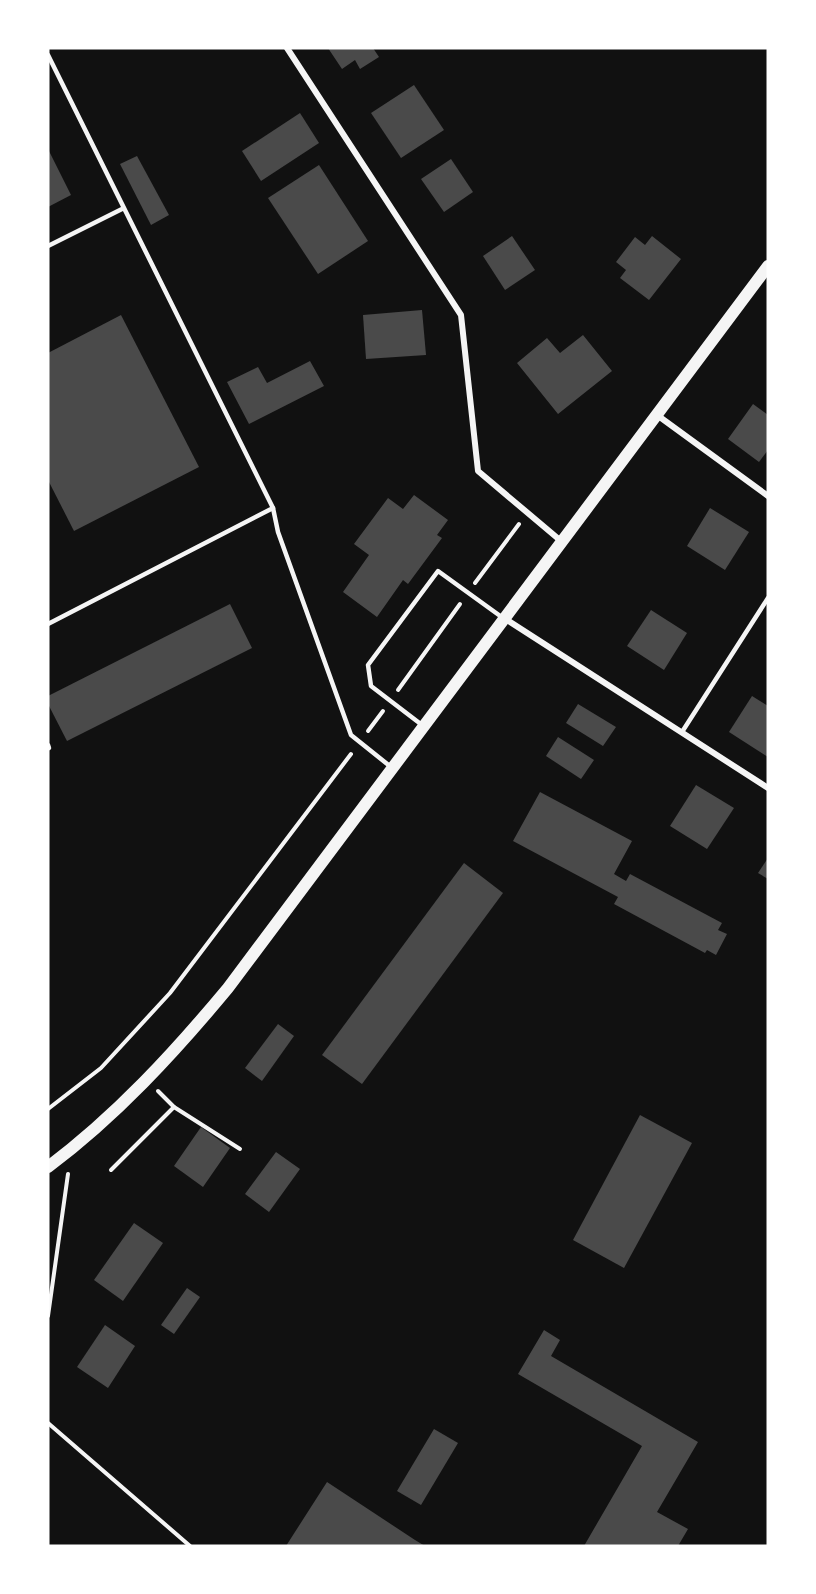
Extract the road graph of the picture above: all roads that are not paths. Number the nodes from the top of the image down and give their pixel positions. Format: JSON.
{"nodes":[{"id":1,"x":286,"y":48,"type":"edge"},
{"id":2,"x":48,"y":56,"type":"edge"},
{"id":3,"x":122,"y":209,"type":"junction"},
{"id":4,"x":48,"y":246,"type":"edge"},
{"id":5,"x":768,"y":266,"type":"edge"},
{"id":6,"x":656,"y":415,"type":"junction"},
{"id":7,"x":768,"y":496,"type":"edge"},
{"id":8,"x":273,"y":508,"type":"junction"},
{"id":9,"x":561,"y":541,"type":"junction"},
{"id":10,"x":768,"y":598,"type":"edge"},
{"id":11,"x":504,"y":618,"type":"junction"},
{"id":12,"x":48,"y":624,"type":"edge"},
{"id":13,"x":424,"y":727,"type":"junction"},
{"id":14,"x":682,"y":732,"type":"junction"},
{"id":15,"x":393,"y":768,"type":"junction"},
{"id":16,"x":768,"y":788,"type":"edge"},
{"id":17,"x":48,"y":1167,"type":"edge"}],
"edges":[{"from":1,"to":9,"type":"street"},
{"from":2,"to":3,"type":"lane"},
{"from":3,"to":4,"type":"lane"},
{"from":3,"to":8,"type":"lane"},
{"from":5,"to":6,"type":"main road"},
{"from":6,"to":7,"type":"street"},
{"from":6,"to":9,"type":"main road"},
{"from":8,"to":12,"type":"lane"},
{"from":8,"to":15,"type":"lane"},
{"from":9,"to":11,"type":"main road"},
{"from":10,"to":14,"type":"lane"},
{"from":11,"to":13,"type":"main road"},
{"from":11,"to":13,"type":"lane"},
{"from":11,"to":14,"type":"street"},
{"from":13,"to":15,"type":"main road"},
{"from":14,"to":16,"type":"street"},
{"from":15,"to":17,"type":"main road"}]}
